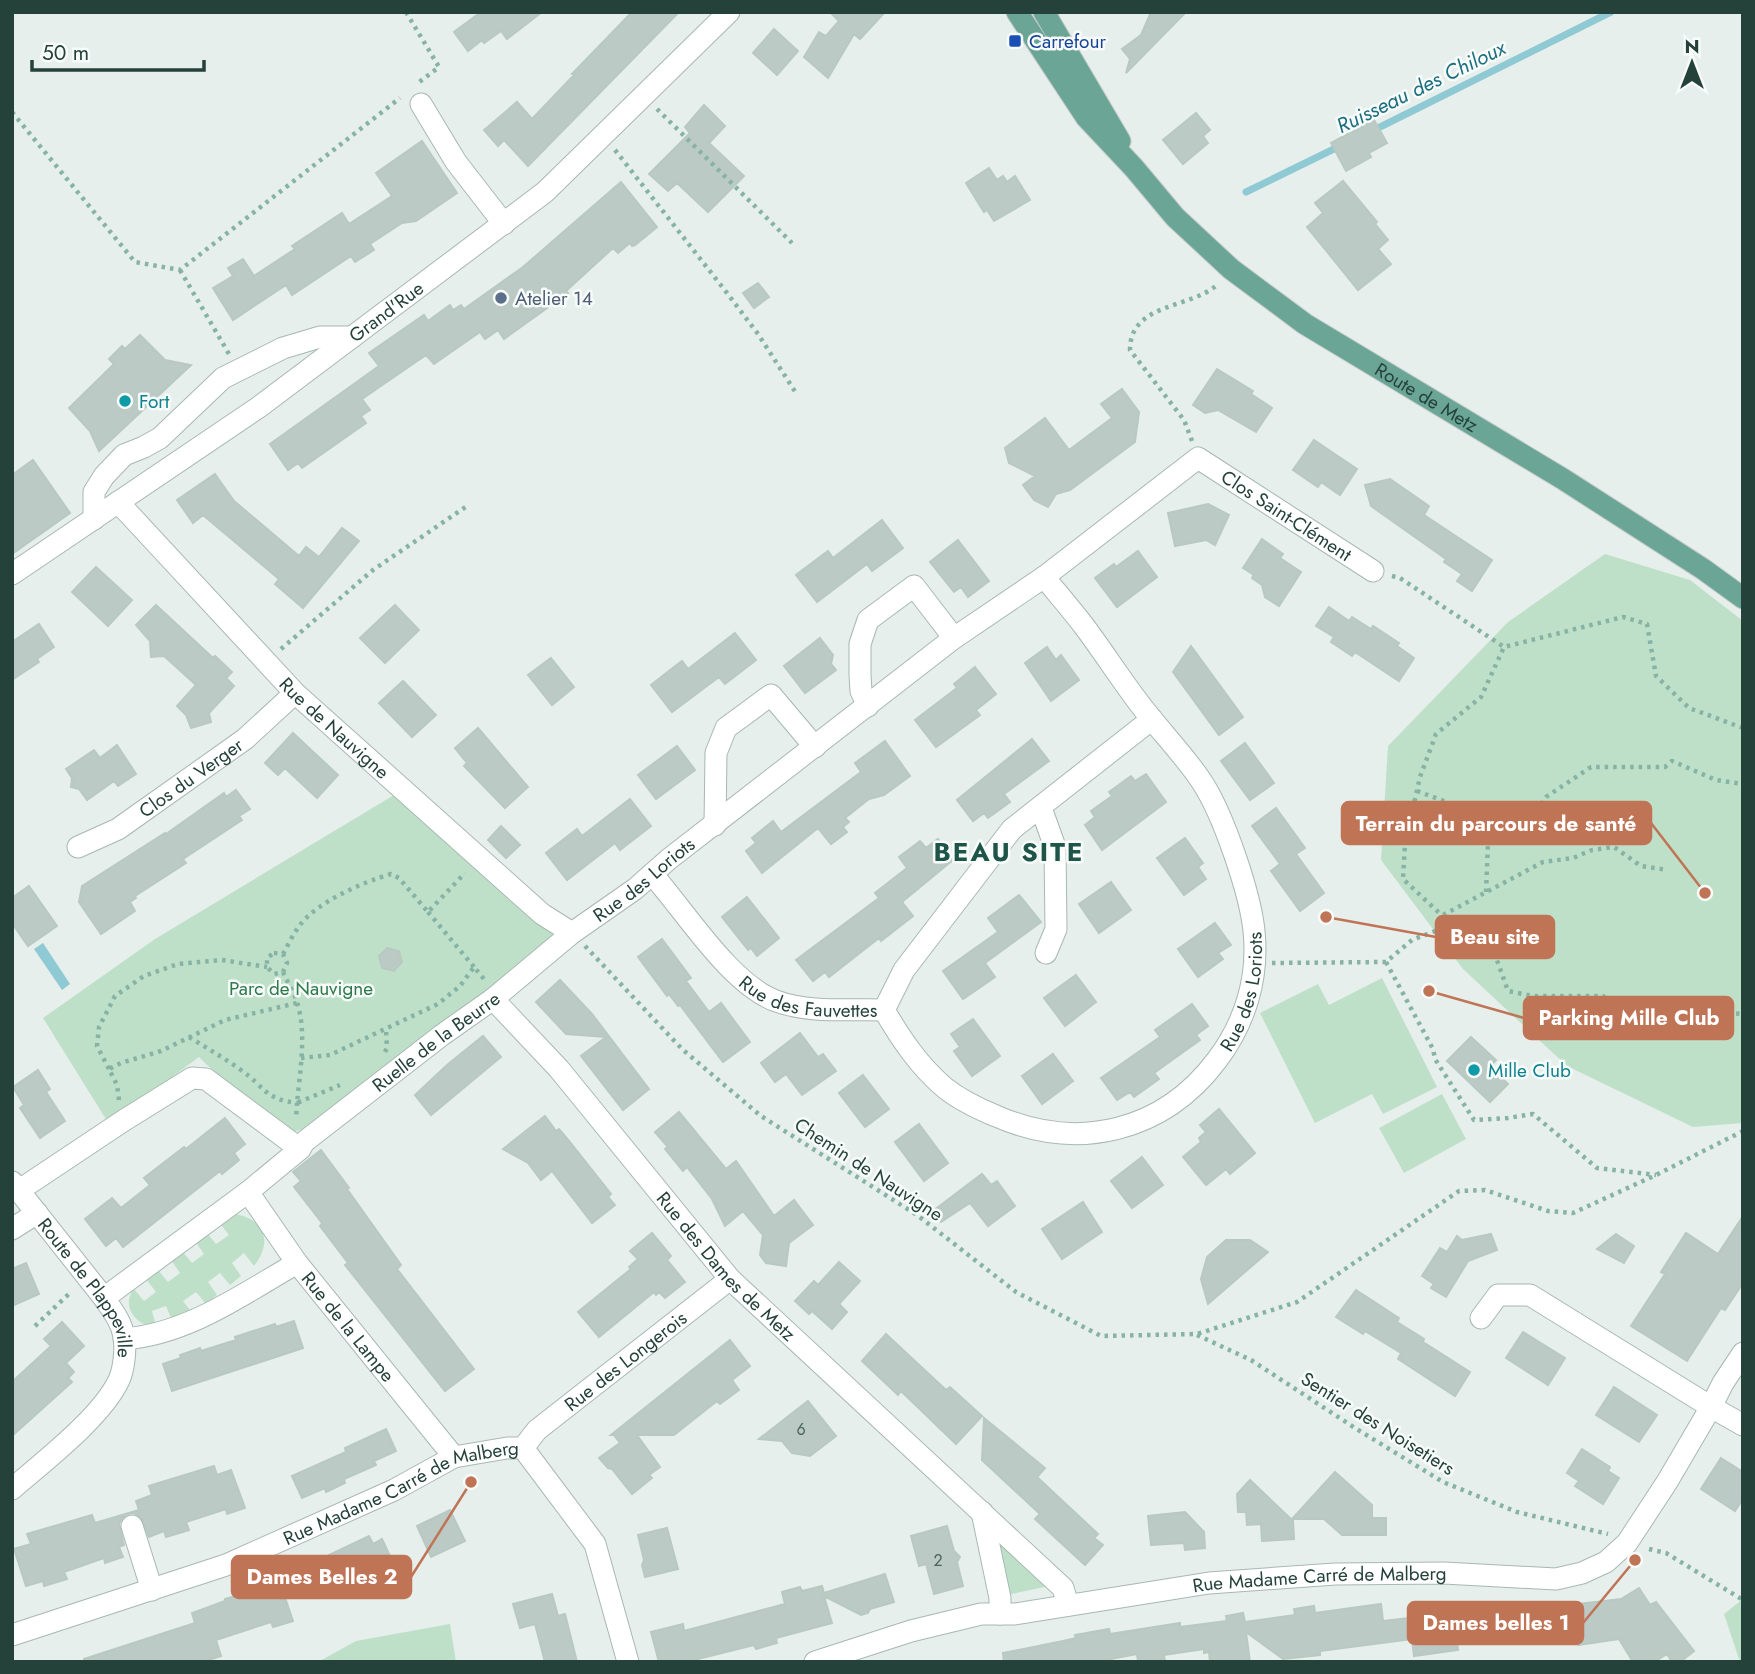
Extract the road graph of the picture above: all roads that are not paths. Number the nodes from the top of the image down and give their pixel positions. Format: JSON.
{"nodes":[{"id":1,"x":729,"y":12,"type":"edge"},
{"id":2,"x":1017,"y":12,"type":"edge"},
{"id":3,"x":1044,"y":12,"type":"edge"},
{"id":4,"x":411,"y":96,"type":"road end"},
{"id":5,"x":1134,"y":168,"type":"junction"},
{"id":6,"x":504,"y":223,"type":"junction"},
{"id":7,"x":352,"y":337,"type":"junction"},
{"id":8,"x":1198,"y":458,"type":"joint"},
{"id":9,"x":118,"y":502,"type":"junction"},
{"id":10,"x":94,"y":519,"type":"junction"},
{"id":11,"x":1373,"y":571,"type":"road end"},
{"id":12,"x":12,"y":575,"type":"edge"},
{"id":13,"x":1044,"y":577,"type":"junction"},
{"id":14,"x":1743,"y":598,"type":"edge"},
{"id":15,"x":954,"y":638,"type":"junction"},
{"id":16,"x":295,"y":693,"type":"junction"},
{"id":17,"x":868,"y":706,"type":"junction"},
{"id":18,"x":1152,"y":719,"type":"junction"},
{"id":19,"x":815,"y":747,"type":"junction"},
{"id":20,"x":1041,"y":808,"type":"junction"},
{"id":21,"x":715,"y":825,"type":"junction"},
{"id":22,"x":78,"y":847,"type":"dead end"},
{"id":23,"x":652,"y":874,"type":"junction"},
{"id":24,"x":572,"y":933,"type":"junction"},
{"id":25,"x":1046,"y":953,"type":"dead end"},
{"id":26,"x":495,"y":997,"type":"junction"},
{"id":27,"x":884,"y":1010,"type":"junction"},
{"id":28,"x":302,"y":1146,"type":"junction"},
{"id":29,"x":15,"y":1186,"type":"edge"},
{"id":30,"x":248,"y":1192,"type":"junction"},
{"id":31,"x":37,"y":1213,"type":"junction"},
{"id":32,"x":12,"y":1229,"type":"edge"},
{"id":33,"x":297,"y":1263,"type":"junction"},
{"id":34,"x":730,"y":1279,"type":"junction"},
{"id":35,"x":104,"y":1298,"type":"junction"},
{"id":36,"x":1481,"y":1318,"type":"dead end"},
{"id":37,"x":124,"y":1339,"type":"junction"},
{"id":38,"x":1743,"y":1353,"type":"edge"},
{"id":39,"x":1711,"y":1407,"type":"junction"},
{"id":40,"x":1743,"y":1425,"type":"edge"},
{"id":41,"x":523,"y":1448,"type":"junction"},
{"id":42,"x":454,"y":1457,"type":"junction"},
{"id":43,"x":12,"y":1489,"type":"edge"},
{"id":44,"x":982,"y":1513,"type":"junction"},
{"id":45,"x":132,"y":1526,"type":"dead end"},
{"id":46,"x":152,"y":1590,"type":"junction"},
{"id":47,"x":1068,"y":1605,"type":"junction"},
{"id":48,"x":1000,"y":1614,"type":"junction"},
{"id":49,"x":12,"y":1635,"type":"edge"},
{"id":50,"x":628,"y":1662,"type":"edge"},
{"id":51,"x":815,"y":1662,"type":"edge"}],
"edges":[{"from":1,"to":6,"type":"street","name":"Grand'Rue"},
{"from":2,"to":5,"type":"main road","name":"Route de Metz"},
{"from":3,"to":5,"type":"main road","name":"Route de Metz"},
{"from":4,"to":6,"type":"street"},
{"from":5,"to":14,"type":"main road","name":"Route de Metz"},
{"from":6,"to":7,"type":"street","name":"Grand'Rue"},
{"from":7,"to":9,"type":"street","name":"Grand'Rue"},
{"from":7,"to":10,"type":"street"},
{"from":8,"to":11,"type":"street","name":"Clos Saint-Clément"},
{"from":8,"to":13,"type":"street","name":"Rue des Loriots"},
{"from":9,"to":10,"type":"street","name":"Grand'Rue"},
{"from":9,"to":16,"type":"street","name":"Rue de Nauvigne"},
{"from":10,"to":12,"type":"street","name":"Grand'Rue"},
{"from":13,"to":15,"type":"street","name":"Rue des Loriots"},
{"from":13,"to":18,"type":"street","name":"Rue des Loriots"},
{"from":15,"to":17,"type":"street","name":"Rue des Loriots"},
{"from":15,"to":17,"type":"street"},
{"from":16,"to":22,"type":"street","name":"Clos du Verger"},
{"from":16,"to":24,"type":"street","name":"Rue de Nauvigne"},
{"from":17,"to":19,"type":"street","name":"Rue des Loriots"},
{"from":18,"to":20,"type":"street","name":"Rue des Fauvettes"},
{"from":18,"to":27,"type":"street","name":"Rue des Loriots"},
{"from":19,"to":21,"type":"street","name":"Rue des Loriots"},
{"from":19,"to":21,"type":"street","name":"Rue des Loriots"},
{"from":20,"to":25,"type":"street"},
{"from":20,"to":27,"type":"street","name":"Rue des Fauvettes"},
{"from":21,"to":23,"type":"street","name":"Rue des Loriots"},
{"from":23,"to":24,"type":"street","name":"Rue des Loriots"},
{"from":23,"to":27,"type":"street","name":"Rue des Fauvettes"},
{"from":24,"to":26,"type":"street","name":"Ruelle de la Beurre"},
{"from":26,"to":28,"type":"street","name":"Ruelle de la Beurre"},
{"from":26,"to":34,"type":"street","name":"Rue des Dames de Metz"},
{"from":28,"to":29,"type":"street"},
{"from":28,"to":30,"type":"street","name":"Ruelle de la Beurre"},
{"from":29,"to":31,"type":"street","name":"Route de Plappeville"},
{"from":30,"to":33,"type":"street","name":"Rue de la Lampe"},
{"from":30,"to":35,"type":"street","name":"Ruelle de la Beurre"},
{"from":31,"to":32,"type":"street"},
{"from":31,"to":35,"type":"street","name":"Route de Plappeville"},
{"from":33,"to":37,"type":"street"},
{"from":33,"to":42,"type":"street","name":"Rue de la Lampe"},
{"from":34,"to":41,"type":"street","name":"Rue des Longerois"},
{"from":34,"to":44,"type":"street","name":"Rue des Dames de Metz"},
{"from":35,"to":37,"type":"street","name":"Route de Plappeville"},
{"from":36,"to":39,"type":"street"},
{"from":37,"to":43,"type":"street","name":"Route de Plappeville"},
{"from":38,"to":39,"type":"street","name":"Rue Madame Carré de Malberg"},
{"from":39,"to":40,"type":"street"},
{"from":39,"to":47,"type":"street","name":"Rue Madame Carré de Malberg"},
{"from":41,"to":42,"type":"street","name":"Rue Madame Carré de Malberg"},
{"from":41,"to":50,"type":"street","name":"Rue Madame Carré de Malberg"},
{"from":42,"to":46,"type":"street","name":"Rue Madame Carré de Malberg"},
{"from":44,"to":47,"type":"street","name":"Rue des Dames de Metz"},
{"from":44,"to":48,"type":"street"},
{"from":45,"to":46,"type":"street"},
{"from":46,"to":49,"type":"street","name":"Rue Madame Carré de Malberg"},
{"from":47,"to":48,"type":"street","name":"Rue Madame Carré de Malberg"},
{"from":48,"to":51,"type":"street","name":"Rue Madame Carré de Malberg"}]}
